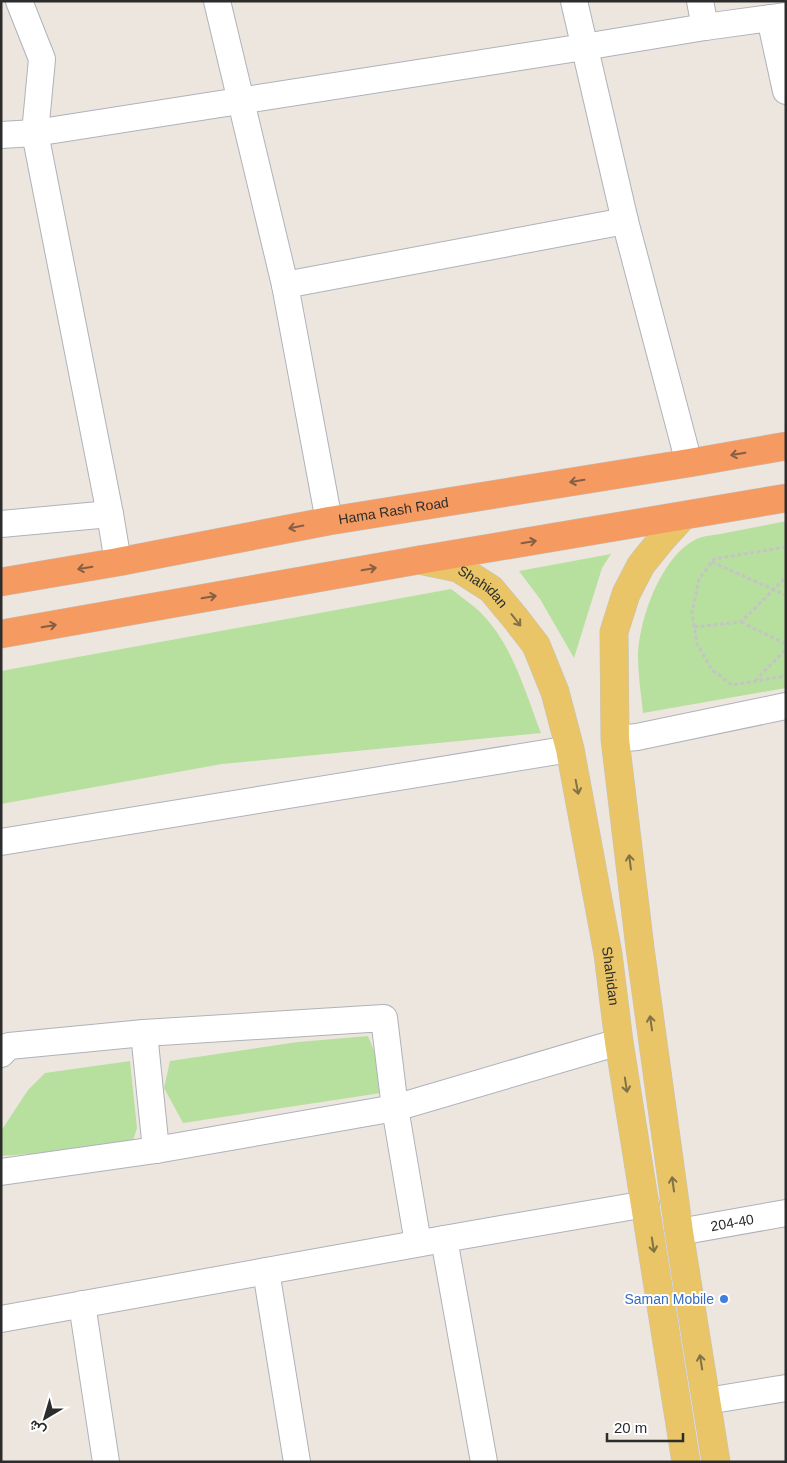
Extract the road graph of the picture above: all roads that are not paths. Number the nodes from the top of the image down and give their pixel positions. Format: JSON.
{"nodes":[{"id":1,"x":19,"y":1,"type":"edge"},
{"id":2,"x":217,"y":1,"type":"edge"},
{"id":3,"x":574,"y":1,"type":"edge"},
{"id":4,"x":700,"y":1,"type":"edge"},
{"id":5,"x":778,"y":17,"type":"edge"},
{"id":6,"x":705,"y":27,"type":"junction"},
{"id":7,"x":584,"y":47,"type":"junction"},
{"id":8,"x":786,"y":91,"type":"edge"},
{"id":9,"x":240,"y":101,"type":"junction"},
{"id":10,"x":35,"y":134,"type":"junction"},
{"id":11,"x":1,"y":135,"type":"edge"},
{"id":12,"x":625,"y":221,"type":"junction"},
{"id":13,"x":285,"y":285,"type":"junction"},
{"id":14,"x":786,"y":446,"type":"edge"},
{"id":15,"x":688,"y":463,"type":"junction"},
{"id":16,"x":786,"y":498,"type":"edge"},
{"id":17,"x":110,"y":514,"type":"junction"},
{"id":18,"x":683,"y":516,"type":"junction"},
{"id":19,"x":328,"y":521,"type":"junction"},
{"id":20,"x":1,"y":524,"type":"edge"},
{"id":21,"x":419,"y":560,"type":"junction"},
{"id":22,"x":118,"y":562,"type":"junction"},
{"id":23,"x":1,"y":582,"type":"edge"},
{"id":24,"x":1,"y":634,"type":"edge"},
{"id":25,"x":785,"y":712,"type":"edge"},
{"id":26,"x":614,"y":739,"type":"junction"},
{"id":27,"x":570,"y":749,"type":"junction"},
{"id":28,"x":1,"y":842,"type":"edge"},
{"id":29,"x":640,"y":948,"type":"junction"},
{"id":30,"x":608,"y":954,"type":"junction"},
{"id":31,"x":144,"y":1033,"type":"junction"},
{"id":32,"x":619,"y":1042,"type":"junction"},
{"id":33,"x":1,"y":1054,"type":"edge"},
{"id":34,"x":395,"y":1108,"type":"junction"},
{"id":35,"x":156,"y":1150,"type":"junction"},
{"id":36,"x":1,"y":1172,"type":"edge"},
{"id":37,"x":646,"y":1204,"type":"junction"},
{"id":38,"x":786,"y":1213,"type":"edge"},
{"id":39,"x":679,"y":1232,"type":"junction"},
{"id":40,"x":444,"y":1239,"type":"junction"},
{"id":41,"x":418,"y":1244,"type":"junction"},
{"id":42,"x":266,"y":1271,"type":"junction"},
{"id":43,"x":82,"y":1304,"type":"junction"},
{"id":44,"x":1,"y":1318,"type":"edge"},
{"id":45,"x":786,"y":1388,"type":"edge"},
{"id":46,"x":707,"y":1401,"type":"junction"},
{"id":47,"x":106,"y":1462,"type":"edge"},
{"id":48,"x":297,"y":1462,"type":"edge"},
{"id":49,"x":484,"y":1462,"type":"edge"},
{"id":50,"x":686,"y":1462,"type":"edge"},
{"id":51,"x":716,"y":1462,"type":"edge"}],
"edges":[{"from":1,"to":10,"type":"street"},
{"from":2,"to":9,"type":"street"},
{"from":3,"to":7,"type":"street"},
{"from":4,"to":6,"type":"street"},
{"from":5,"to":6,"type":"street"},
{"from":5,"to":8,"type":"street"},
{"from":6,"to":7,"type":"street"},
{"from":7,"to":9,"type":"street"},
{"from":7,"to":12,"type":"street"},
{"from":9,"to":10,"type":"street"},
{"from":9,"to":13,"type":"street"},
{"from":10,"to":11,"type":"street"},
{"from":10,"to":17,"type":"street"},
{"from":12,"to":13,"type":"street"},
{"from":12,"to":15,"type":"street"},
{"from":13,"to":19,"type":"street"},
{"from":14,"to":15,"type":"highway","name":"Hama Rash Road","one_way":true},
{"from":15,"to":19,"type":"highway","name":"Hama Rash Road","one_way":true},
{"from":16,"to":18,"type":"highway"},
{"from":17,"to":20,"type":"street"},
{"from":17,"to":22,"type":"street"},
{"from":21,"to":18,"type":"highway","one_way":true},
{"from":18,"to":26,"type":"main road"},
{"from":19,"to":22,"type":"highway","name":"Hama Rash Road","one_way":true},
{"from":24,"to":21,"type":"highway","one_way":true},
{"from":21,"to":27,"type":"main road","name":"Shahidan","one_way":true},
{"from":22,"to":23,"type":"highway","name":"Hama Rash Road","one_way":true},
{"from":25,"to":26,"type":"street"},
{"from":29,"to":26,"type":"main road","one_way":true},
{"from":27,"to":28,"type":"street"},
{"from":27,"to":30,"type":"main road","name":"Shahidan","one_way":true},
{"from":29,"to":30,"type":"main road"},
{"from":39,"to":29,"type":"main road","one_way":true},
{"from":30,"to":32,"type":"main road","name":"Shahidan"},
{"from":31,"to":33,"type":"street"},
{"from":31,"to":34,"type":"street"},
{"from":31,"to":35,"type":"street"},
{"from":32,"to":34,"type":"street"},
{"from":32,"to":37,"type":"main road","name":"Shahidan","one_way":true},
{"from":34,"to":35,"type":"street"},
{"from":34,"to":41,"type":"street"},
{"from":35,"to":36,"type":"street"},
{"from":37,"to":40,"type":"street"},
{"from":37,"to":50,"type":"main road","name":"Shahidan","one_way":true},
{"from":38,"to":39,"type":"street","name":"204-40"},
{"from":46,"to":39,"type":"main road","one_way":true},
{"from":40,"to":41,"type":"street"},
{"from":40,"to":49,"type":"street"},
{"from":41,"to":42,"type":"street"},
{"from":42,"to":43,"type":"street"},
{"from":42,"to":48,"type":"street"},
{"from":43,"to":44,"type":"street"},
{"from":43,"to":47,"type":"street"},
{"from":45,"to":46,"type":"street"},
{"from":46,"to":51,"type":"main road"}]}
